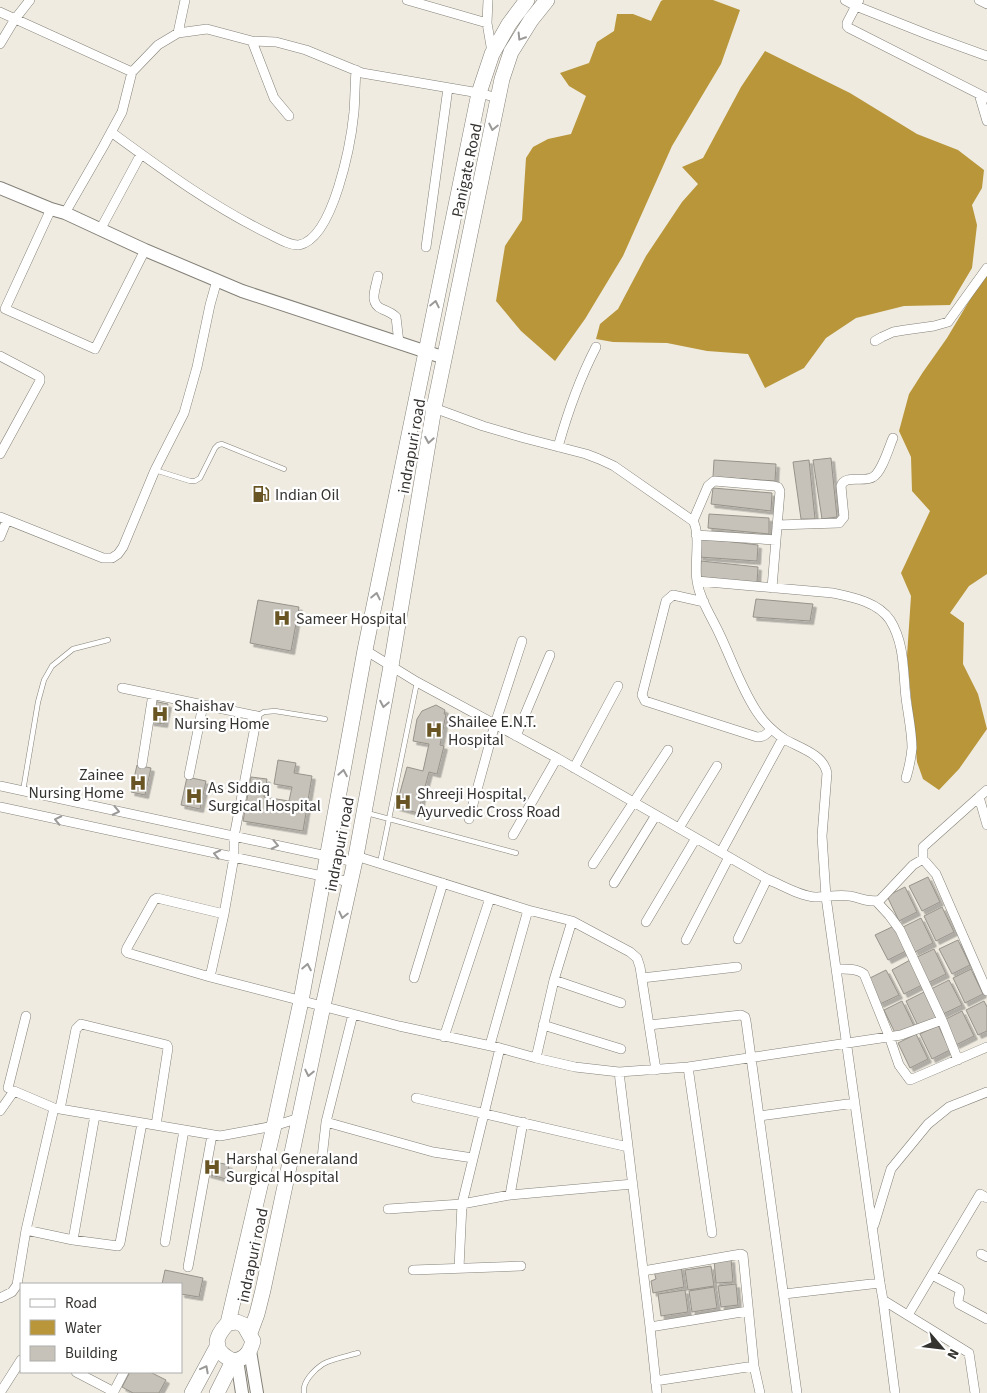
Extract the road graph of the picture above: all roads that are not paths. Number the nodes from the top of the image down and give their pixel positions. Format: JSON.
{"nodes":[{"id":1,"x":30,"y":0,"type":"edge"},
{"id":2,"x":185,"y":0,"type":"edge"},
{"id":3,"x":407,"y":0,"type":"edge"},
{"id":4,"x":488,"y":0,"type":"edge"},
{"id":5,"x":527,"y":0,"type":"edge"},
{"id":6,"x":547,"y":0,"type":"edge"},
{"id":7,"x":845,"y":0,"type":"edge"},
{"id":8,"x":979,"y":0,"type":"edge"},
{"id":9,"x":858,"y":3,"type":"edge"},
{"id":10,"x":987,"y":4,"type":"edge"},
{"id":11,"x":0,"y":12,"type":"edge"},
{"id":12,"x":15,"y":19,"type":"junction"},
{"id":13,"x":487,"y":24,"type":"junction"},
{"id":14,"x":178,"y":32,"type":"junction"},
{"id":15,"x":252,"y":41,"type":"junction"},
{"id":16,"x":0,"y":44,"type":"edge"},
{"id":17,"x":987,"y":56,"type":"edge"},
{"id":18,"x":490,"y":60,"type":"junction"},
{"id":19,"x":356,"y":70,"type":"junction"},
{"id":20,"x":132,"y":72,"type":"junction"},
{"id":21,"x":448,"y":88,"type":"junction"},
{"id":22,"x":479,"y":93,"type":"junction"},
{"id":23,"x":983,"y":96,"type":"edge"},
{"id":24,"x":498,"y":98,"type":"junction"},
{"id":25,"x":289,"y":116,"type":"dead end"},
{"id":26,"x":987,"y":121,"type":"edge"},
{"id":27,"x":111,"y":132,"type":"junction"},
{"id":28,"x":141,"y":154,"type":"junction"},
{"id":29,"x":0,"y":188,"type":"edge"},
{"id":30,"x":51,"y":209,"type":"junction"},
{"id":31,"x":65,"y":213,"type":"junction"},
{"id":32,"x":100,"y":230,"type":"junction"},
{"id":33,"x":426,"y":247,"type":"dead end"},
{"id":34,"x":145,"y":250,"type":"junction"},
{"id":35,"x":987,"y":268,"type":"edge"},
{"id":36,"x":378,"y":276,"type":"dead end"},
{"id":37,"x":218,"y":280,"type":"junction"},
{"id":38,"x":3,"y":307,"type":"edge"},
{"id":39,"x":876,"y":341,"type":"dead end"},
{"id":40,"x":399,"y":343,"type":"junction"},
{"id":41,"x":596,"y":348,"type":"dead end"},
{"id":42,"x":426,"y":352,"type":"junction"},
{"id":43,"x":0,"y":356,"type":"edge"},
{"id":44,"x":445,"y":358,"type":"junction"},
{"id":45,"x":416,"y":404,"type":"junction"},
{"id":46,"x":434,"y":408,"type":"junction"},
{"id":47,"x":893,"y":438,"type":"dead end"},
{"id":48,"x":558,"y":447,"type":"junction"},
{"id":49,"x":0,"y":454,"type":"edge"},
{"id":50,"x":284,"y":468,"type":"dead end"},
{"id":51,"x":155,"y":470,"type":"junction"},
{"id":52,"x":4,"y":519,"type":"edge"},
{"id":53,"x":693,"y":520,"type":"junction"},
{"id":54,"x":778,"y":525,"type":"junction"},
{"id":55,"x":696,"y":535,"type":"junction"},
{"id":56,"x":0,"y":537,"type":"edge"},
{"id":57,"x":776,"y":540,"type":"junction"},
{"id":58,"x":697,"y":581,"type":"junction"},
{"id":59,"x":772,"y":588,"type":"junction"},
{"id":60,"x":704,"y":602,"type":"junction"},
{"id":61,"x":108,"y":640,"type":"dead end"},
{"id":62,"x":522,"y":641,"type":"dead end"},
{"id":63,"x":365,"y":650,"type":"junction"},
{"id":64,"x":550,"y":655,"type":"dead end"},
{"id":65,"x":391,"y":666,"type":"junction"},
{"id":66,"x":417,"y":682,"type":"junction"},
{"id":67,"x":618,"y":686,"type":"dead end"},
{"id":68,"x":122,"y":688,"type":"dead end"},
{"id":69,"x":153,"y":694,"type":"junction"},
{"id":70,"x":203,"y":705,"type":"junction"},
{"id":71,"x":256,"y":716,"type":"junction"},
{"id":72,"x":325,"y":719,"type":"dead end"},
{"id":73,"x":495,"y":724,"type":"junction"},
{"id":74,"x":771,"y":729,"type":"junction"},
{"id":75,"x":516,"y":736,"type":"junction"},
{"id":76,"x":783,"y":738,"type":"junction"},
{"id":77,"x":668,"y":750,"type":"dead end"},
{"id":78,"x":557,"y":758,"type":"junction"},
{"id":79,"x":142,"y":764,"type":"dead end"},
{"id":80,"x":717,"y":766,"type":"dead end"},
{"id":81,"x":574,"y":768,"type":"junction"},
{"id":82,"x":189,"y":775,"type":"dead end"},
{"id":83,"x":906,"y":778,"type":"dead end"},
{"id":84,"x":0,"y":786,"type":"edge"},
{"id":85,"x":987,"y":790,"type":"edge"},
{"id":86,"x":23,"y":791,"type":"junction"},
{"id":87,"x":979,"y":797,"type":"junction"},
{"id":88,"x":634,"y":803,"type":"junction"},
{"id":89,"x":0,"y":807,"type":"edge"},
{"id":90,"x":364,"y":812,"type":"junction"},
{"id":91,"x":656,"y":815,"type":"junction"},
{"id":92,"x":389,"y":819,"type":"junction"},
{"id":93,"x":470,"y":819,"type":"dead end"},
{"id":94,"x":987,"y":825,"type":"edge"},
{"id":95,"x":679,"y":828,"type":"junction"},
{"id":96,"x":513,"y":835,"type":"dead end"},
{"id":97,"x":234,"y":837,"type":"junction"},
{"id":98,"x":696,"y":838,"type":"junction"},
{"id":99,"x":516,"y":854,"type":"dead end"},
{"id":100,"x":725,"y":855,"type":"junction"},
{"id":101,"x":234,"y":857,"type":"junction"},
{"id":102,"x":327,"y":857,"type":"junction"},
{"id":103,"x":923,"y":859,"type":"junction"},
{"id":104,"x":355,"y":860,"type":"junction"},
{"id":105,"x":380,"y":863,"type":"junction"},
{"id":106,"x":593,"y":864,"type":"dead end"},
{"id":107,"x":324,"y":877,"type":"junction"},
{"id":108,"x":767,"y":878,"type":"junction"},
{"id":109,"x":350,"y":882,"type":"junction"},
{"id":110,"x":614,"y":882,"type":"dead end"},
{"id":111,"x":443,"y":883,"type":"junction"},
{"id":112,"x":826,"y":897,"type":"junction"},
{"id":113,"x":490,"y":898,"type":"junction"},
{"id":114,"x":876,"y":901,"type":"junction"},
{"id":115,"x":528,"y":910,"type":"junction"},
{"id":116,"x":224,"y":914,"type":"junction"},
{"id":117,"x":572,"y":921,"type":"junction"},
{"id":118,"x":646,"y":922,"type":"dead end"},
{"id":119,"x":738,"y":939,"type":"dead end"},
{"id":120,"x":686,"y":940,"type":"dead end"},
{"id":121,"x":737,"y":968,"type":"dead end"},
{"id":122,"x":836,"y":969,"type":"junction"},
{"id":123,"x":210,"y":977,"type":"junction"},
{"id":124,"x":414,"y":978,"type":"dead end"},
{"id":125,"x":642,"y":978,"type":"junction"},
{"id":126,"x":554,"y":980,"type":"junction"},
{"id":127,"x":987,"y":991,"type":"edge"},
{"id":128,"x":301,"y":1001,"type":"junction"},
{"id":129,"x":621,"y":1003,"type":"dead end"},
{"id":130,"x":323,"y":1006,"type":"junction"},
{"id":131,"x":353,"y":1014,"type":"junction"},
{"id":132,"x":26,"y":1016,"type":"dead end"},
{"id":133,"x":942,"y":1020,"type":"junction"},
{"id":134,"x":543,"y":1025,"type":"junction"},
{"id":135,"x":649,"y":1025,"type":"junction"},
{"id":136,"x":444,"y":1036,"type":"junction"},
{"id":137,"x":889,"y":1036,"type":"junction"},
{"id":138,"x":847,"y":1043,"type":"junction"},
{"id":139,"x":490,"y":1045,"type":"junction"},
{"id":140,"x":987,"y":1047,"type":"edge"},
{"id":141,"x":500,"y":1048,"type":"junction"},
{"id":142,"x":621,"y":1049,"type":"dead end"},
{"id":143,"x":750,"y":1057,"type":"junction"},
{"id":144,"x":536,"y":1058,"type":"junction"},
{"id":145,"x":958,"y":1060,"type":"junction"},
{"id":146,"x":688,"y":1067,"type":"junction"},
{"id":147,"x":656,"y":1070,"type":"junction"},
{"id":148,"x":619,"y":1072,"type":"junction"},
{"id":149,"x":7,"y":1087,"type":"edge"},
{"id":150,"x":987,"y":1092,"type":"edge"},
{"id":151,"x":416,"y":1098,"type":"dead end"},
{"id":152,"x":855,"y":1103,"type":"junction"},
{"id":153,"x":57,"y":1109,"type":"junction"},
{"id":154,"x":0,"y":1111,"type":"edge"},
{"id":155,"x":484,"y":1114,"type":"junction"},
{"id":156,"x":95,"y":1115,"type":"junction"},
{"id":157,"x":759,"y":1116,"type":"junction"},
{"id":158,"x":299,"y":1118,"type":"junction"},
{"id":159,"x":326,"y":1122,"type":"junction"},
{"id":160,"x":523,"y":1122,"type":"junction"},
{"id":161,"x":142,"y":1123,"type":"junction"},
{"id":162,"x":156,"y":1125,"type":"junction"},
{"id":163,"x":274,"y":1126,"type":"junction"},
{"id":164,"x":184,"y":1130,"type":"junction"},
{"id":165,"x":212,"y":1135,"type":"junction"},
{"id":166,"x":628,"y":1147,"type":"junction"},
{"id":167,"x":322,"y":1158,"type":"dead end"},
{"id":168,"x":473,"y":1158,"type":"junction"},
{"id":169,"x":633,"y":1184,"type":"junction"},
{"id":170,"x":510,"y":1195,"type":"junction"},
{"id":171,"x":987,"y":1198,"type":"edge"},
{"id":172,"x":462,"y":1204,"type":"junction"},
{"id":173,"x":388,"y":1209,"type":"dead end"},
{"id":174,"x":873,"y":1229,"type":"junction"},
{"id":175,"x":26,"y":1230,"type":"junction"},
{"id":176,"x":712,"y":1233,"type":"dead end"},
{"id":177,"x":73,"y":1240,"type":"junction"},
{"id":178,"x":165,"y":1242,"type":"dead end"},
{"id":179,"x":521,"y":1266,"type":"dead end"},
{"id":180,"x":188,"y":1267,"type":"dead end"},
{"id":181,"x":460,"y":1268,"type":"junction"},
{"id":182,"x":412,"y":1270,"type":"dead end"},
{"id":183,"x":643,"y":1271,"type":"junction"},
{"id":184,"x":932,"y":1275,"type":"junction"},
{"id":185,"x":880,"y":1283,"type":"junction"},
{"id":186,"x":784,"y":1294,"type":"junction"},
{"id":187,"x":0,"y":1298,"type":"edge"},
{"id":188,"x":883,"y":1300,"type":"junction"},
{"id":189,"x":748,"y":1311,"type":"junction"},
{"id":190,"x":908,"y":1316,"type":"junction"},
{"id":191,"x":987,"y":1319,"type":"edge"},
{"id":192,"x":228,"y":1322,"type":"junction"},
{"id":193,"x":650,"y":1327,"type":"junction"},
{"id":194,"x":250,"y":1333,"type":"junction"},
{"id":195,"x":218,"y":1346,"type":"junction"},
{"id":196,"x":250,"y":1351,"type":"junction"},
{"id":197,"x":358,"y":1353,"type":"dead end"},
{"id":198,"x":235,"y":1360,"type":"junction"},
{"id":199,"x":20,"y":1362,"type":"edge"},
{"id":200,"x":754,"y":1366,"type":"junction"},
{"id":201,"x":78,"y":1373,"type":"edge"},
{"id":202,"x":123,"y":1373,"type":"edge"},
{"id":203,"x":655,"y":1381,"type":"junction"},
{"id":204,"x":0,"y":1393,"type":"edge"},
{"id":205,"x":113,"y":1393,"type":"edge"},
{"id":206,"x":192,"y":1393,"type":"edge"},
{"id":207,"x":217,"y":1393,"type":"edge"},
{"id":208,"x":242,"y":1393,"type":"edge"},
{"id":209,"x":257,"y":1393,"type":"edge"},
{"id":210,"x":304,"y":1393,"type":"edge"},
{"id":211,"x":656,"y":1393,"type":"edge"},
{"id":212,"x":760,"y":1393,"type":"edge"},
{"id":213,"x":797,"y":1393,"type":"edge"},
{"id":214,"x":895,"y":1393,"type":"edge"},
{"id":215,"x":975,"y":1393,"type":"edge"}],
"edges":[{"from":1,"to":12,"type":"street"},
{"from":2,"to":14,"type":"street"},
{"from":3,"to":13,"type":"street"},
{"from":4,"to":13,"type":"street"},
{"from":5,"to":18,"type":"main road","name":"Panigate Road"},
{"from":6,"to":24,"type":"main road","name":"Panigate Road","one_way":true},
{"from":7,"to":9,"type":"street"},
{"from":8,"to":10,"type":"street"},
{"from":9,"to":17,"type":"street"},
{"from":9,"to":23,"type":"street"},
{"from":11,"to":12,"type":"street"},
{"from":12,"to":16,"type":"street"},
{"from":12,"to":20,"type":"street"},
{"from":13,"to":18,"type":"street"},
{"from":14,"to":15,"type":"street"},
{"from":14,"to":20,"type":"street"},
{"from":15,"to":19,"type":"street"},
{"from":15,"to":25,"type":"street"},
{"from":18,"to":22,"type":"main road","name":"Panigate Road"},
{"from":19,"to":21,"type":"street"},
{"from":19,"to":28,"type":"street"},
{"from":20,"to":27,"type":"street"},
{"from":21,"to":22,"type":"street"},
{"from":21,"to":33,"type":"street"},
{"from":22,"to":24,"type":"street"},
{"from":42,"to":22,"type":"main road","name":"Panigate Road","one_way":true},
{"from":23,"to":26,"type":"street"},
{"from":24,"to":44,"type":"main road","name":"Panigate Road","one_way":true},
{"from":27,"to":28,"type":"street"},
{"from":27,"to":31,"type":"street"},
{"from":28,"to":32,"type":"street"},
{"from":29,"to":30,"type":"street"},
{"from":30,"to":31,"type":"street"},
{"from":30,"to":38,"type":"street"},
{"from":31,"to":32,"type":"street"},
{"from":32,"to":34,"type":"street"},
{"from":34,"to":37,"type":"street"},
{"from":34,"to":38,"type":"street"},
{"from":35,"to":39,"type":"street"},
{"from":36,"to":40,"type":"street"},
{"from":37,"to":40,"type":"street"},
{"from":37,"to":51,"type":"street"},
{"from":40,"to":42,"type":"street"},
{"from":41,"to":48,"type":"street"},
{"from":42,"to":44,"type":"street"},
{"from":42,"to":45,"type":"main road","name":"indrapuri road"},
{"from":43,"to":49,"type":"street"},
{"from":44,"to":46,"type":"main road","name":"indrapuri road"},
{"from":45,"to":46,"type":"street"},
{"from":63,"to":45,"type":"main road","name":"indrapuri road","one_way":true},
{"from":46,"to":48,"type":"street"},
{"from":46,"to":65,"type":"main road","name":"indrapuri road","one_way":true},
{"from":47,"to":54,"type":"street"},
{"from":48,"to":53,"type":"street"},
{"from":50,"to":51,"type":"lane"},
{"from":51,"to":52,"type":"street"},
{"from":52,"to":56,"type":"street"},
{"from":53,"to":54,"type":"street"},
{"from":53,"to":55,"type":"street"},
{"from":54,"to":57,"type":"street"},
{"from":55,"to":57,"type":"street"},
{"from":55,"to":58,"type":"street"},
{"from":57,"to":59,"type":"street"},
{"from":58,"to":59,"type":"street"},
{"from":58,"to":60,"type":"street"},
{"from":59,"to":83,"type":"street"},
{"from":60,"to":74,"type":"street"},
{"from":60,"to":74,"type":"street"},
{"from":61,"to":86,"type":"lane"},
{"from":62,"to":73,"type":"street"},
{"from":63,"to":65,"type":"street"},
{"from":102,"to":63,"type":"main road","name":"indrapuri road","one_way":true},
{"from":64,"to":75,"type":"street"},
{"from":65,"to":66,"type":"street"},
{"from":65,"to":90,"type":"main road","name":"indrapuri road","one_way":true},
{"from":66,"to":73,"type":"street"},
{"from":66,"to":92,"type":"lane"},
{"from":67,"to":81,"type":"street"},
{"from":68,"to":69,"type":"street"},
{"from":69,"to":70,"type":"street"},
{"from":69,"to":79,"type":"street"},
{"from":70,"to":71,"type":"street"},
{"from":70,"to":82,"type":"street"},
{"from":71,"to":72,"type":"lane"},
{"from":71,"to":97,"type":"street"},
{"from":73,"to":75,"type":"street"},
{"from":73,"to":93,"type":"street"},
{"from":74,"to":76,"type":"street"},
{"from":75,"to":78,"type":"street"},
{"from":76,"to":100,"type":"street"},
{"from":76,"to":112,"type":"street"},
{"from":77,"to":88,"type":"street"},
{"from":78,"to":81,"type":"street"},
{"from":78,"to":96,"type":"street"},
{"from":80,"to":95,"type":"street"},
{"from":81,"to":88,"type":"street"},
{"from":84,"to":86,"type":"street"},
{"from":85,"to":87,"type":"street"},
{"from":86,"to":97,"type":"street","one_way":true},
{"from":87,"to":94,"type":"street"},
{"from":87,"to":103,"type":"street"},
{"from":88,"to":91,"type":"street"},
{"from":88,"to":106,"type":"street"},
{"from":101,"to":89,"type":"street","one_way":true},
{"from":90,"to":92,"type":"lane"},
{"from":90,"to":104,"type":"main road","name":"indrapuri road"},
{"from":91,"to":95,"type":"street"},
{"from":91,"to":110,"type":"street"},
{"from":92,"to":99,"type":"lane"},
{"from":92,"to":105,"type":"lane"},
{"from":95,"to":98,"type":"street"},
{"from":97,"to":101,"type":"street"},
{"from":97,"to":102,"type":"street","one_way":true},
{"from":98,"to":100,"type":"street"},
{"from":98,"to":118,"type":"street"},
{"from":100,"to":108,"type":"street"},
{"from":100,"to":120,"type":"street"},
{"from":101,"to":107,"type":"street"},
{"from":101,"to":116,"type":"street"},
{"from":102,"to":104,"type":"street"},
{"from":102,"to":107,"type":"main road","name":"indrapuri road"},
{"from":103,"to":114,"type":"street"},
{"from":103,"to":127,"type":"street"},
{"from":104,"to":105,"type":"street"},
{"from":104,"to":109,"type":"main road","name":"indrapuri road"},
{"from":105,"to":111,"type":"street"},
{"from":107,"to":109,"type":"street"},
{"from":128,"to":107,"type":"main road","name":"indrapuri road","one_way":true},
{"from":108,"to":112,"type":"street"},
{"from":108,"to":119,"type":"street"},
{"from":109,"to":130,"type":"main road","name":"indrapuri road","one_way":true},
{"from":111,"to":113,"type":"street"},
{"from":111,"to":124,"type":"street"},
{"from":112,"to":114,"type":"street"},
{"from":112,"to":122,"type":"street"},
{"from":113,"to":115,"type":"street"},
{"from":113,"to":136,"type":"street"},
{"from":114,"to":133,"type":"street"},
{"from":115,"to":117,"type":"street"},
{"from":115,"to":139,"type":"street"},
{"from":116,"to":123,"type":"street"},
{"from":116,"to":123,"type":"street"},
{"from":117,"to":125,"type":"street"},
{"from":117,"to":126,"type":"street"},
{"from":121,"to":125,"type":"street"},
{"from":122,"to":137,"type":"street"},
{"from":122,"to":138,"type":"street"},
{"from":123,"to":128,"type":"street"},
{"from":125,"to":135,"type":"street"},
{"from":126,"to":129,"type":"street"},
{"from":126,"to":134,"type":"street"},
{"from":128,"to":130,"type":"street"},
{"from":128,"to":163,"type":"main road","name":"indrapuri road"},
{"from":130,"to":131,"type":"street"},
{"from":130,"to":158,"type":"main road","name":"indrapuri road","one_way":true},
{"from":131,"to":136,"type":"street"},
{"from":131,"to":159,"type":"street"},
{"from":132,"to":149,"type":"street"},
{"from":133,"to":137,"type":"street"},
{"from":133,"to":145,"type":"street"},
{"from":134,"to":142,"type":"street"},
{"from":134,"to":144,"type":"street"},
{"from":135,"to":143,"type":"street"},
{"from":135,"to":147,"type":"street"},
{"from":136,"to":139,"type":"street"},
{"from":137,"to":138,"type":"street"},
{"from":137,"to":145,"type":"street"},
{"from":138,"to":143,"type":"street"},
{"from":138,"to":152,"type":"street"},
{"from":139,"to":141,"type":"street"},
{"from":140,"to":145,"type":"street"},
{"from":141,"to":144,"type":"street"},
{"from":141,"to":155,"type":"street"},
{"from":143,"to":146,"type":"street"},
{"from":143,"to":157,"type":"street"},
{"from":144,"to":148,"type":"street"},
{"from":146,"to":147,"type":"street"},
{"from":146,"to":176,"type":"street"},
{"from":147,"to":148,"type":"street"},
{"from":148,"to":166,"type":"street"},
{"from":149,"to":153,"type":"street"},
{"from":149,"to":154,"type":"street"},
{"from":150,"to":174,"type":"street"},
{"from":151,"to":155,"type":"street"},
{"from":152,"to":157,"type":"street"},
{"from":152,"to":174,"type":"street"},
{"from":153,"to":156,"type":"street"},
{"from":153,"to":162,"type":"street"},
{"from":153,"to":175,"type":"street"},
{"from":155,"to":160,"type":"street"},
{"from":155,"to":168,"type":"street"},
{"from":156,"to":161,"type":"street"},
{"from":156,"to":177,"type":"street"},
{"from":157,"to":186,"type":"street"},
{"from":158,"to":163,"type":"street"},
{"from":158,"to":194,"type":"main road","name":"indrapuri road"},
{"from":159,"to":167,"type":"street"},
{"from":159,"to":168,"type":"street"},
{"from":160,"to":166,"type":"street"},
{"from":160,"to":170,"type":"street"},
{"from":161,"to":162,"type":"street"},
{"from":161,"to":177,"type":"street"},
{"from":162,"to":164,"type":"street"},
{"from":163,"to":165,"type":"street"},
{"from":163,"to":192,"type":"main road","name":"indrapuri road"},
{"from":164,"to":165,"type":"street"},
{"from":164,"to":178,"type":"street"},
{"from":165,"to":180,"type":"street"},
{"from":166,"to":169,"type":"street"},
{"from":168,"to":172,"type":"street"},
{"from":169,"to":170,"type":"street"},
{"from":169,"to":183,"type":"street"},
{"from":170,"to":172,"type":"street"},
{"from":171,"to":184,"type":"street"},
{"from":172,"to":173,"type":"street"},
{"from":172,"to":181,"type":"street"},
{"from":174,"to":185,"type":"street"},
{"from":175,"to":177,"type":"street"},
{"from":175,"to":187,"type":"street"},
{"from":179,"to":181,"type":"street"},
{"from":181,"to":182,"type":"street"},
{"from":183,"to":189,"type":"street"},
{"from":183,"to":193,"type":"street"},
{"from":184,"to":190,"type":"street"},
{"from":184,"to":191,"type":"street"},
{"from":185,"to":186,"type":"street"},
{"from":185,"to":188,"type":"street"},
{"from":186,"to":213,"type":"street"},
{"from":188,"to":190,"type":"street"},
{"from":188,"to":214,"type":"street"},
{"from":189,"to":193,"type":"street"},
{"from":189,"to":200,"type":"street"},
{"from":190,"to":215,"type":"street"},
{"from":192,"to":194,"type":"main road"},
{"from":192,"to":195,"type":"main road"},
{"from":193,"to":203,"type":"street"},
{"from":194,"to":196,"type":"main road"},
{"from":195,"to":198,"type":"main road"},
{"from":206,"to":195,"type":"main road","one_way":true},
{"from":196,"to":198,"type":"main road"},
{"from":196,"to":209,"type":"street"},
{"from":197,"to":210,"type":"lane"},
{"from":198,"to":207,"type":"main road"},
{"from":198,"to":208,"type":"street"},
{"from":199,"to":204,"type":"street"},
{"from":200,"to":203,"type":"street"},
{"from":200,"to":212,"type":"street"},
{"from":201,"to":205,"type":"street"},
{"from":202,"to":205,"type":"street"},
{"from":203,"to":211,"type":"street"}]}
